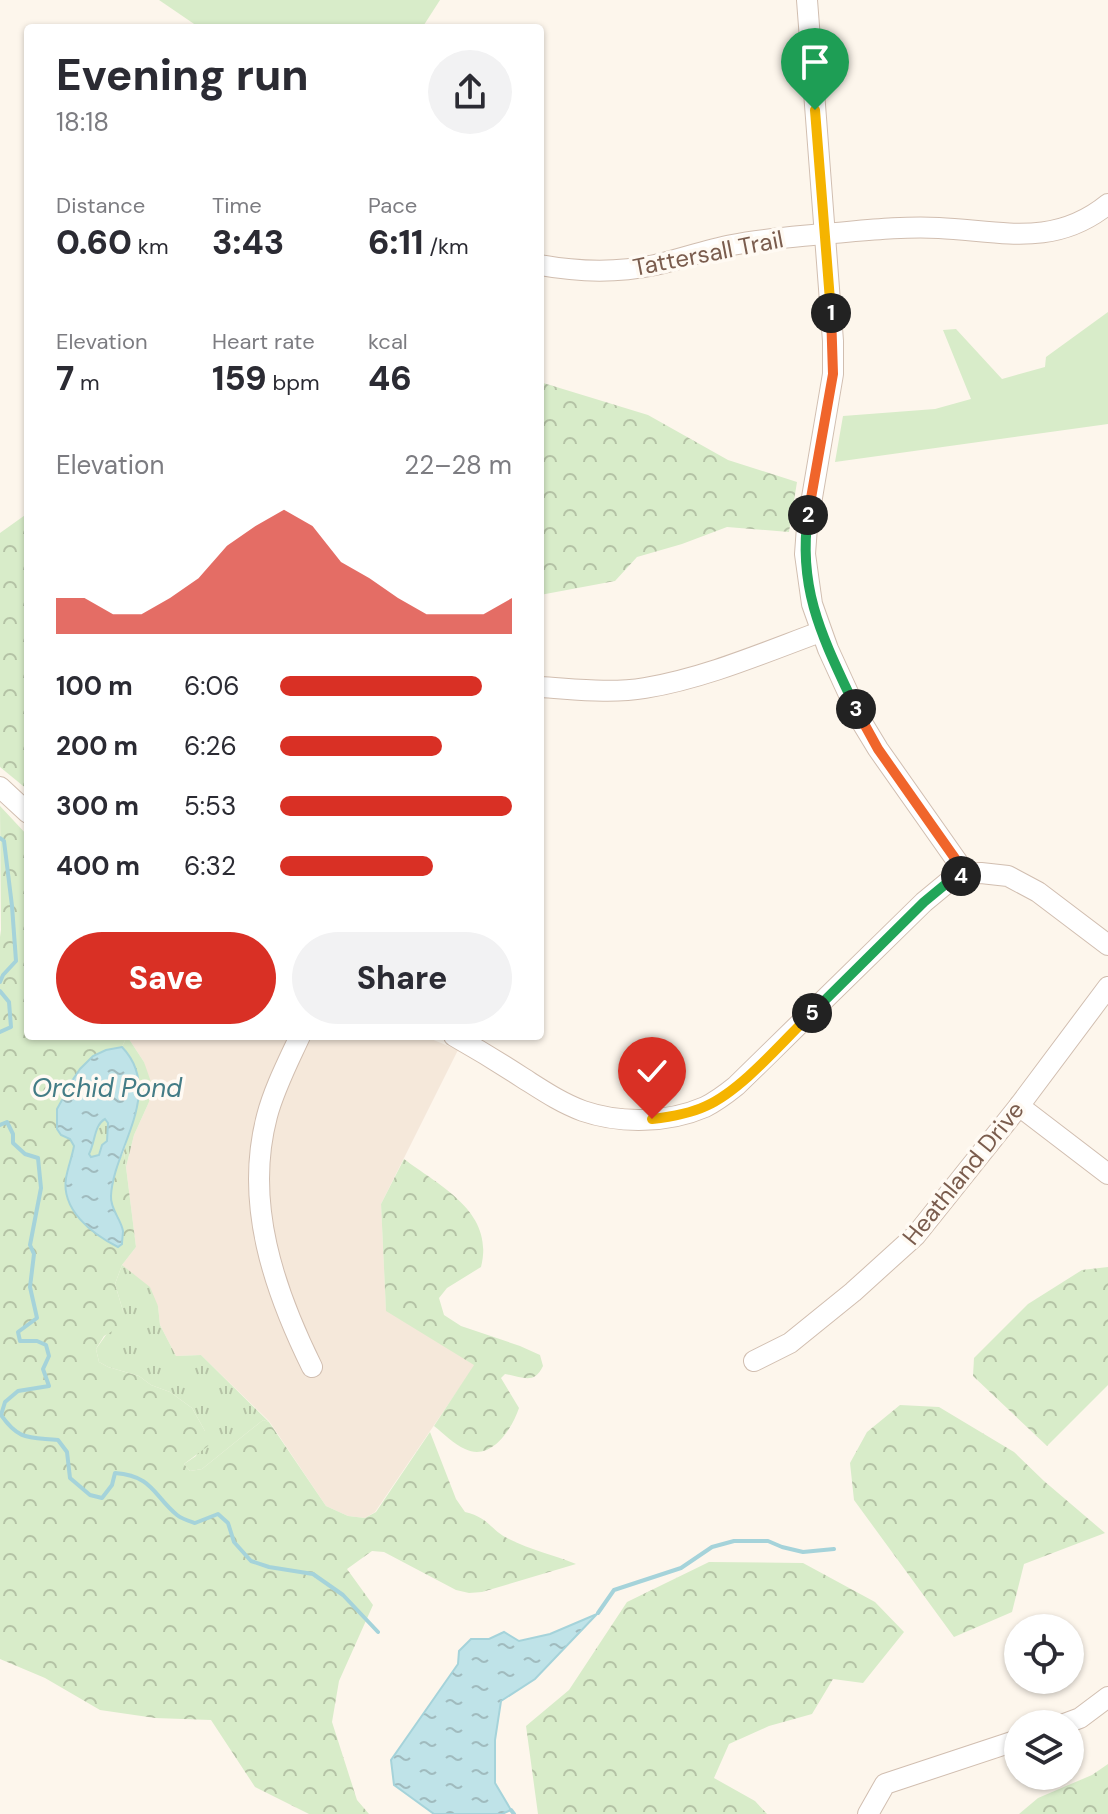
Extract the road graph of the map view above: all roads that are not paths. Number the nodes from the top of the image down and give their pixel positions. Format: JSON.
{"nodes":[{"id":1,"x":807,"y":0,"type":"edge"},
{"id":2,"x":1108,"y":204,"type":"edge"},
{"id":3,"x":825,"y":234,"type":"junction"},
{"id":4,"x":544,"y":266,"type":"edge"},
{"id":5,"x":820,"y":632,"type":"junction"},
{"id":6,"x":544,"y":687,"type":"edge"},
{"id":7,"x":0,"y":787,"type":"edge"},
{"id":8,"x":24,"y":809,"type":"edge"},
{"id":9,"x":966,"y":874,"type":"junction"},
{"id":10,"x":1108,"y":945,"type":"edge"},
{"id":11,"x":1108,"y":987,"type":"edge"},
{"id":12,"x":298,"y":1040,"type":"edge"},
{"id":13,"x":461,"y":1040,"type":"edge"},
{"id":14,"x":1019,"y":1106,"type":"junction"},
{"id":15,"x":1108,"y":1174,"type":"edge"},
{"id":16,"x":754,"y":1361,"type":"dead end"},
{"id":17,"x":312,"y":1367,"type":"dead end"},
{"id":18,"x":1108,"y":1697,"type":"edge"},
{"id":19,"x":1084,"y":1715,"type":"edge"},
{"id":20,"x":1004,"y":1745,"type":"edge"},
{"id":21,"x":868,"y":1814,"type":"edge"}],
"edges":[{"from":1,"to":3,"type":"street"},
{"from":2,"to":3,"type":"street","name":"Tattersall Trail"},
{"from":3,"to":4,"type":"street","name":"Tattersall Trail"},
{"from":3,"to":5,"type":"street"},
{"from":5,"to":6,"type":"street"},
{"from":5,"to":9,"type":"street"},
{"from":7,"to":8,"type":"street"},
{"from":9,"to":10,"type":"street"},
{"from":9,"to":13,"type":"street"},
{"from":11,"to":14,"type":"street","name":"Heathland Drive"},
{"from":12,"to":17,"type":"street"},
{"from":14,"to":15,"type":"street"},
{"from":14,"to":16,"type":"street","name":"Heathland Drive"},
{"from":18,"to":19,"type":"street"},
{"from":20,"to":21,"type":"street"}]}
